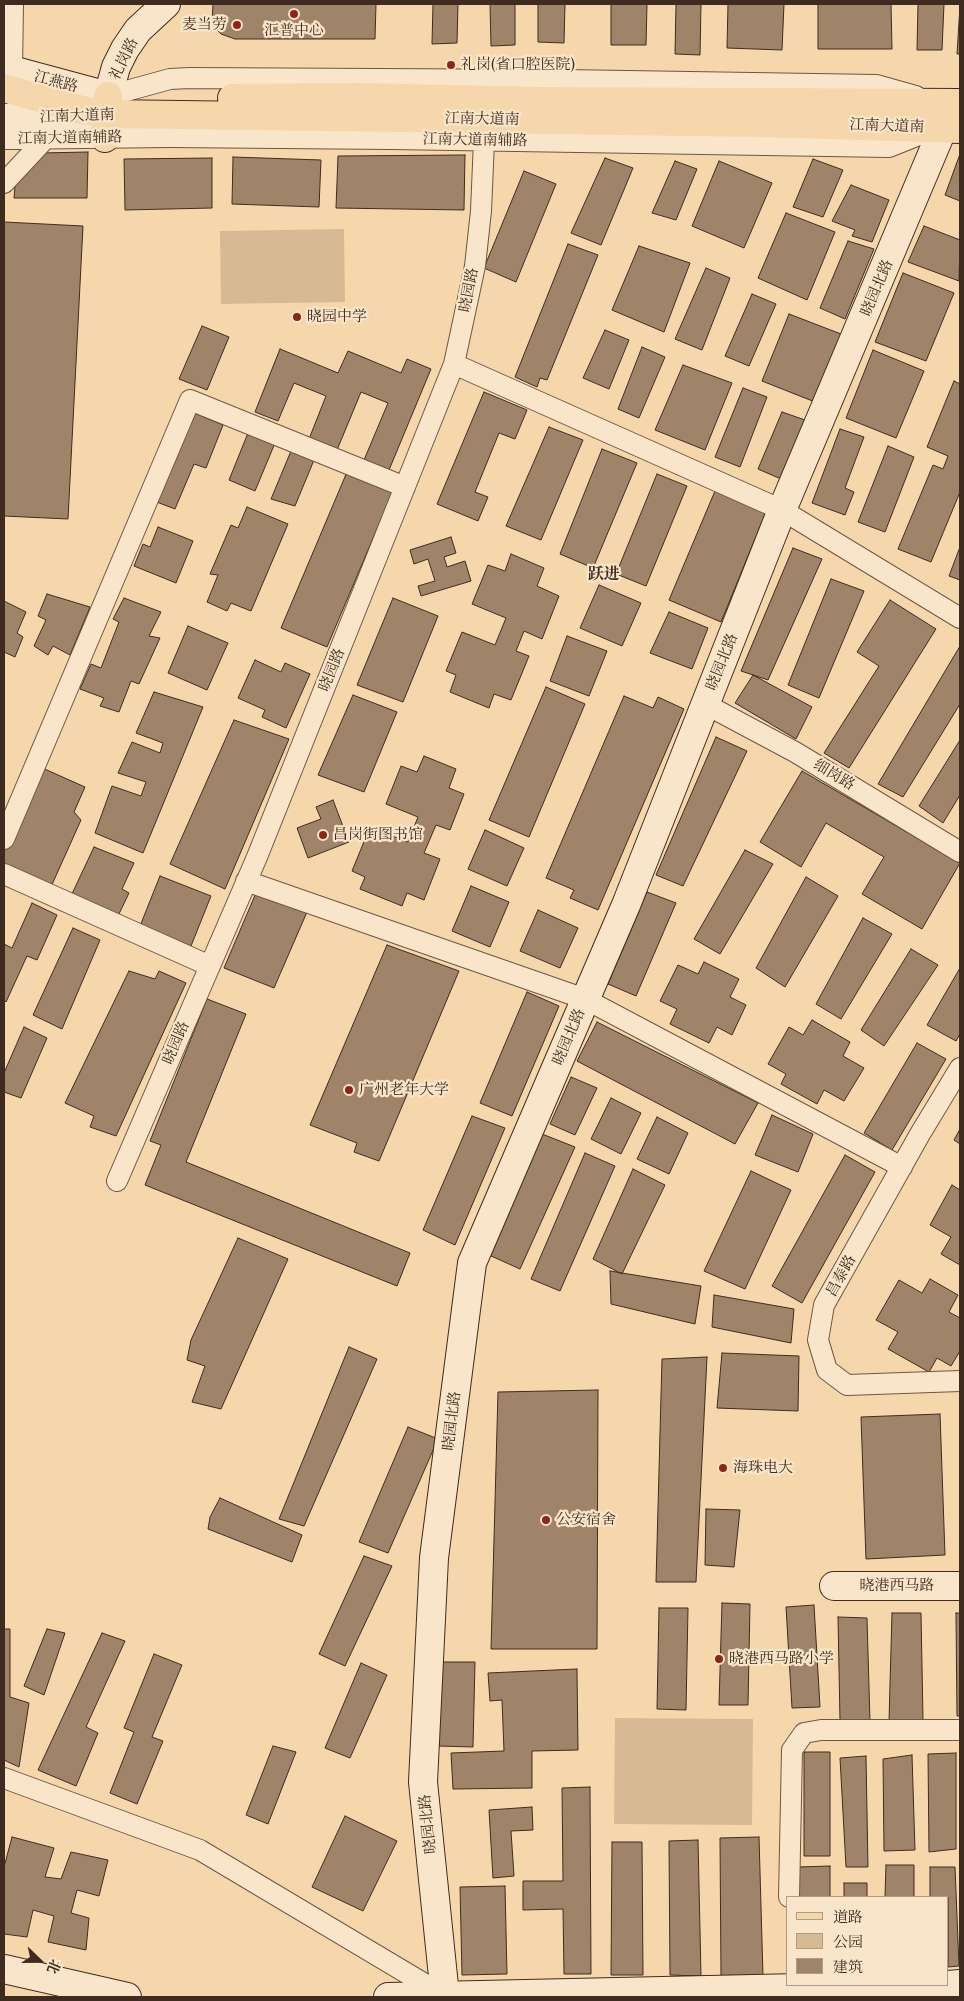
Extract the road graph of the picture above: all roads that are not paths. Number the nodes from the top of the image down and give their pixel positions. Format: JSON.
{"nodes":[{"id":1,"x":13,"y":4,"type":"edge"},
{"id":2,"x":166,"y":4,"type":"edge"},
{"id":3,"x":6,"y":76,"type":"edge"},
{"id":4,"x":35,"y":97,"type":"junction"},
{"id":5,"x":4,"y":98,"type":"edge"},
{"id":6,"x":356,"y":108,"type":"junction"},
{"id":7,"x":604,"y":111,"type":"junction"},
{"id":8,"x":107,"y":116,"type":"junction"},
{"id":9,"x":951,"y":116,"type":"edge"},
{"id":10,"x":4,"y":118,"type":"edge"},
{"id":11,"x":46,"y":138,"type":"junction"},
{"id":12,"x":4,"y":139,"type":"edge"},
{"id":13,"x":484,"y":141,"type":"junction"},
{"id":14,"x":4,"y":183,"type":"edge"},
{"id":15,"x":454,"y":364,"type":"junction"},
{"id":16,"x":405,"y":487,"type":"junction"},
{"id":17,"x":782,"y":510,"type":"junction"},
{"id":18,"x":960,"y":618,"type":"edge"},
{"id":19,"x":705,"y":704,"type":"junction"},
{"id":20,"x":4,"y":839,"type":"edge"},
{"id":21,"x":960,"y":852,"type":"edge"},
{"id":22,"x":4,"y":874,"type":"edge"},
{"id":23,"x":246,"y":881,"type":"junction"},
{"id":24,"x":210,"y":966,"type":"junction"},
{"id":25,"x":585,"y":999,"type":"junction"},
{"id":26,"x":960,"y":1068,"type":"edge"},
{"id":27,"x":902,"y":1167,"type":"junction"},
{"id":28,"x":117,"y":1181,"type":"dead end"},
{"id":29,"x":959,"y":1378,"type":"edge"},
{"id":30,"x":834,"y":1586,"type":"dead end"},
{"id":31,"x":960,"y":1586,"type":"edge"},
{"id":32,"x":960,"y":1730,"type":"edge"},
{"id":33,"x":4,"y":1778,"type":"edge"},
{"id":34,"x":789,"y":1896,"type":"edge"},
{"id":35,"x":4,"y":1969,"type":"edge"},
{"id":36,"x":786,"y":1985,"type":"edge"},
{"id":37,"x":445,"y":1996,"type":"edge"},
{"id":38,"x":127,"y":1997,"type":"edge"},
{"id":39,"x":388,"y":1997,"type":"edge"}],
"edges":[{"from":1,"to":3,"type":"street"},
{"from":2,"to":8,"type":"street","name":"礼岗路"},
{"from":3,"to":4,"type":"main road","name":"江燕路"},
{"from":3,"to":8,"type":"street","name":"江燕路"},
{"from":4,"to":5,"type":"main road","name":"江南大道南"},
{"from":4,"to":8,"type":"main road","name":"江燕路"},
{"from":6,"to":7,"type":"main road","name":"江南大道南"},
{"from":6,"to":7,"type":"street","name":"江南大道南辅路"},
{"from":6,"to":8,"type":"main road","name":"江南大道南"},
{"from":6,"to":8,"type":"street","name":"江南大道南辅路"},
{"from":6,"to":13,"type":"street","name":"江南大道南辅路"},
{"from":7,"to":9,"type":"main road","name":"江南大道南"},
{"from":7,"to":9,"type":"street","name":"江南大道南辅路"},
{"from":7,"to":13,"type":"street","name":"江南大道南辅路"},
{"from":8,"to":10,"type":"street","name":"江南大道南"},
{"from":8,"to":11,"type":"street","name":"江南大道南辅路"},
{"from":9,"to":17,"type":"street","name":"晓园北路"},
{"from":11,"to":12,"type":"street","name":"江南大道南辅路"},
{"from":11,"to":14,"type":"street"},
{"from":13,"to":15,"type":"street","name":"晓园路"},
{"from":15,"to":16,"type":"street","name":"晓园路"},
{"from":15,"to":17,"type":"street"},
{"from":16,"to":20,"type":"street"},
{"from":16,"to":23,"type":"street","name":"晓园路"},
{"from":17,"to":18,"type":"street"},
{"from":17,"to":19,"type":"street","name":"晓园北路"},
{"from":19,"to":21,"type":"street","name":"细岗路"},
{"from":19,"to":25,"type":"street","name":"晓园北路"},
{"from":22,"to":24,"type":"street"},
{"from":23,"to":24,"type":"street","name":"晓园路"},
{"from":23,"to":25,"type":"street"},
{"from":24,"to":28,"type":"street","name":"晓园路"},
{"from":25,"to":27,"type":"street"},
{"from":25,"to":37,"type":"street","name":"晓园北路"},
{"from":26,"to":27,"type":"street","name":"昌泰路"},
{"from":27,"to":29,"type":"street","name":"昌泰路"},
{"from":30,"to":31,"type":"street","name":"晓港西马路"},
{"from":32,"to":34,"type":"street"},
{"from":33,"to":37,"type":"street"},
{"from":35,"to":38,"type":"street"},
{"from":36,"to":37,"type":"street"},
{"from":37,"to":39,"type":"street"}]}
